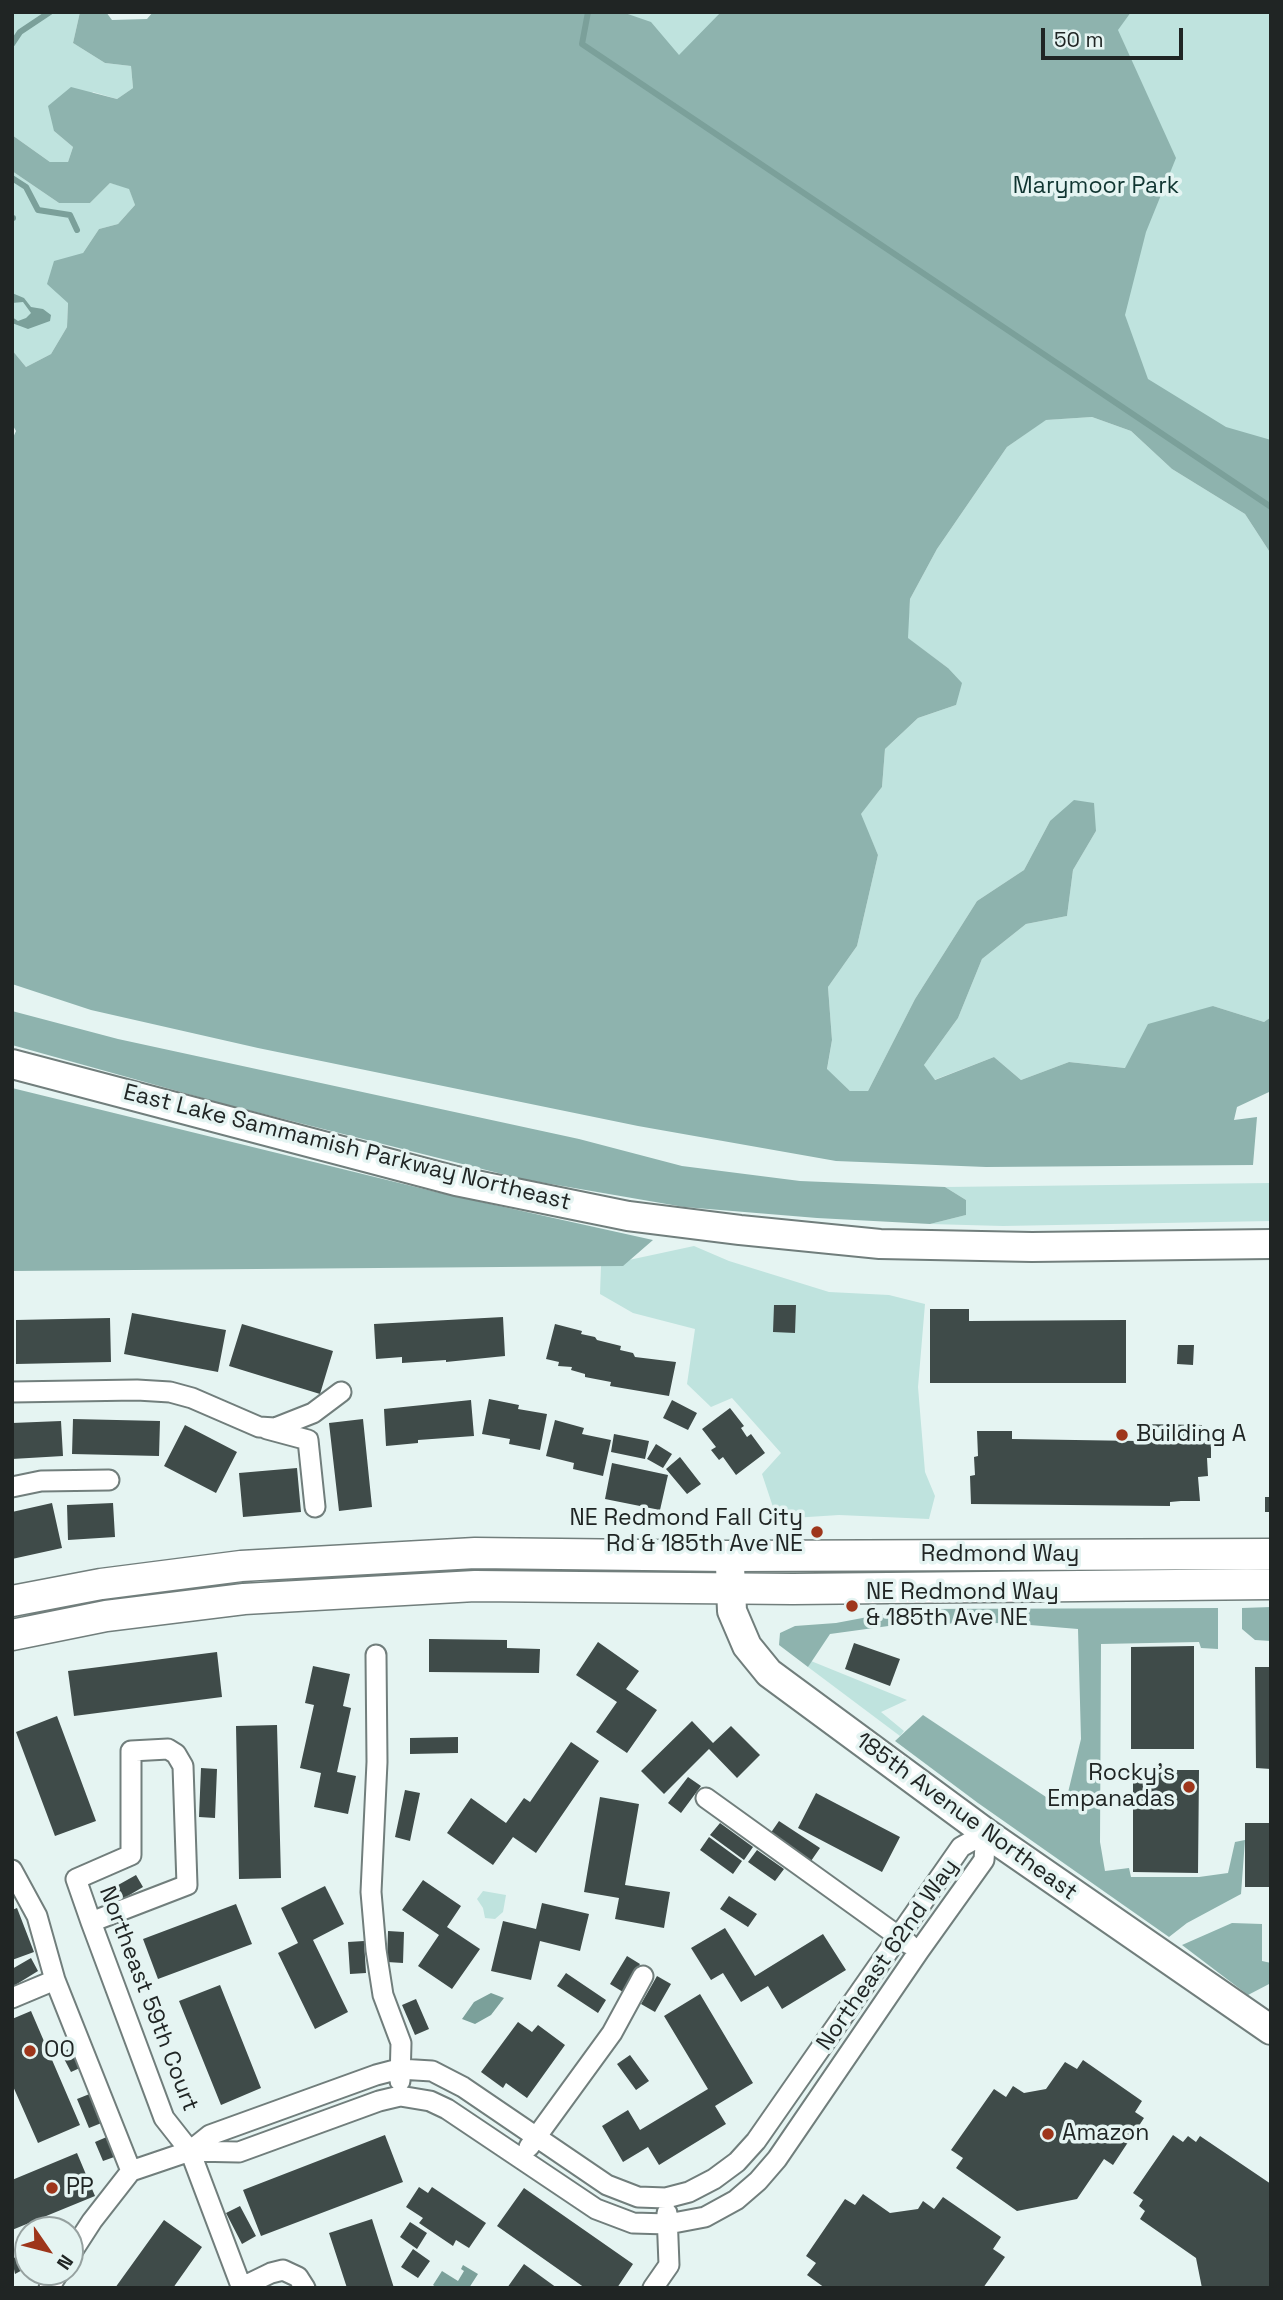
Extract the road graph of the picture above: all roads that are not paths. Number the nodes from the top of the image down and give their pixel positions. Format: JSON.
{"nodes":[{"id":1,"x":12,"y":1064,"type":"edge"},
{"id":2,"x":1271,"y":1244,"type":"edge"},
{"id":3,"x":12,"y":1392,"type":"edge"},
{"id":4,"x":341,"y":1392,"type":"dead end"},
{"id":5,"x":259,"y":1427,"type":"junction"},
{"id":6,"x":108,"y":1480,"type":"dead end"},
{"id":7,"x":12,"y":1487,"type":"edge"},
{"id":8,"x":315,"y":1507,"type":"dead end"},
{"id":9,"x":1271,"y":1554,"type":"edge"},
{"id":10,"x":729,"y":1556,"type":"junction"},
{"id":11,"x":1271,"y":1584,"type":"edge"},
{"id":12,"x":731,"y":1589,"type":"junction"},
{"id":13,"x":12,"y":1601,"type":"edge"},
{"id":14,"x":12,"y":1635,"type":"edge"},
{"id":15,"x":376,"y":1655,"type":"dead end"},
{"id":16,"x":706,"y":1798,"type":"dead end"},
{"id":17,"x":986,"y":1833,"type":"junction"},
{"id":18,"x":12,"y":1870,"type":"edge"},
{"id":19,"x":91,"y":1922,"type":"junction"},
{"id":20,"x":899,"y":1937,"type":"junction"},
{"id":21,"x":919,"y":1951,"type":"junction"},
{"id":22,"x":643,"y":1976,"type":"dead end"},
{"id":23,"x":55,"y":1980,"type":"junction"},
{"id":24,"x":12,"y":1998,"type":"edge"},
{"id":25,"x":1271,"y":2031,"type":"edge"},
{"id":26,"x":399,"y":2069,"type":"junction"},
{"id":27,"x":400,"y":2096,"type":"junction"},
{"id":28,"x":536,"y":2138,"type":"junction"},
{"id":29,"x":190,"y":2151,"type":"junction"},
{"id":30,"x":521,"y":2159,"type":"junction"},
{"id":31,"x":131,"y":2171,"type":"junction"},
{"id":32,"x":666,"y":2198,"type":"junction"},
{"id":33,"x":668,"y":2224,"type":"junction"},
{"id":34,"x":84,"y":2233,"type":"edge"},
{"id":35,"x":241,"y":2287,"type":"edge"},
{"id":36,"x":305,"y":2288,"type":"edge"},
{"id":37,"x":653,"y":2288,"type":"edge"}],
"edges":[{"from":1,"to":2,"type":"main road","name":"East Lake Sammamish Parkway Northeast"},
{"from":3,"to":5,"type":"street"},
{"from":4,"to":5,"type":"street"},
{"from":5,"to":8,"type":"street"},
{"from":6,"to":7,"type":"street"},
{"from":9,"to":10,"type":"main road","name":"Redmond Way"},
{"from":10,"to":12,"type":"main road","name":"185th Avenue Northeast"},
{"from":10,"to":13,"type":"main road","name":"Redmond Way"},
{"from":11,"to":12,"type":"main road","name":"Redmond Way"},
{"from":12,"to":14,"type":"main road","name":"Redmond Way"},
{"from":12,"to":17,"type":"main road","name":"185th Avenue Northeast"},
{"from":15,"to":26,"type":"street"},
{"from":16,"to":20,"type":"street"},
{"from":17,"to":20,"type":"street","name":"Northeast 62nd Way"},
{"from":17,"to":21,"type":"street","name":"Northeast 62nd Way"},
{"from":17,"to":25,"type":"main road","name":"185th Avenue Northeast"},
{"from":18,"to":23,"type":"street"},
{"from":19,"to":19,"type":"street","name":"Northeast 59th Court"},
{"from":19,"to":29,"type":"street","name":"Northeast 59th Court"},
{"from":20,"to":21,"type":"street"},
{"from":20,"to":32,"type":"street","name":"Northeast 62nd Way"},
{"from":21,"to":33,"type":"street","name":"Northeast 62nd Way"},
{"from":22,"to":28,"type":"street"},
{"from":23,"to":24,"type":"street"},
{"from":23,"to":31,"type":"street"},
{"from":26,"to":27,"type":"street"},
{"from":26,"to":28,"type":"street"},
{"from":26,"to":29,"type":"street"},
{"from":27,"to":29,"type":"street"},
{"from":27,"to":30,"type":"street","name":"Northeast 62nd Way"},
{"from":28,"to":30,"type":"street"},
{"from":28,"to":32,"type":"street"},
{"from":29,"to":31,"type":"street"},
{"from":29,"to":35,"type":"street","name":"Northeast 59th Court"},
{"from":30,"to":33,"type":"street","name":"Northeast 62nd Way"},
{"from":31,"to":34,"type":"street"},
{"from":32,"to":33,"type":"street"},
{"from":33,"to":37,"type":"street"},
{"from":35,"to":36,"type":"street","name":"Northeast 59th Court"}]}
